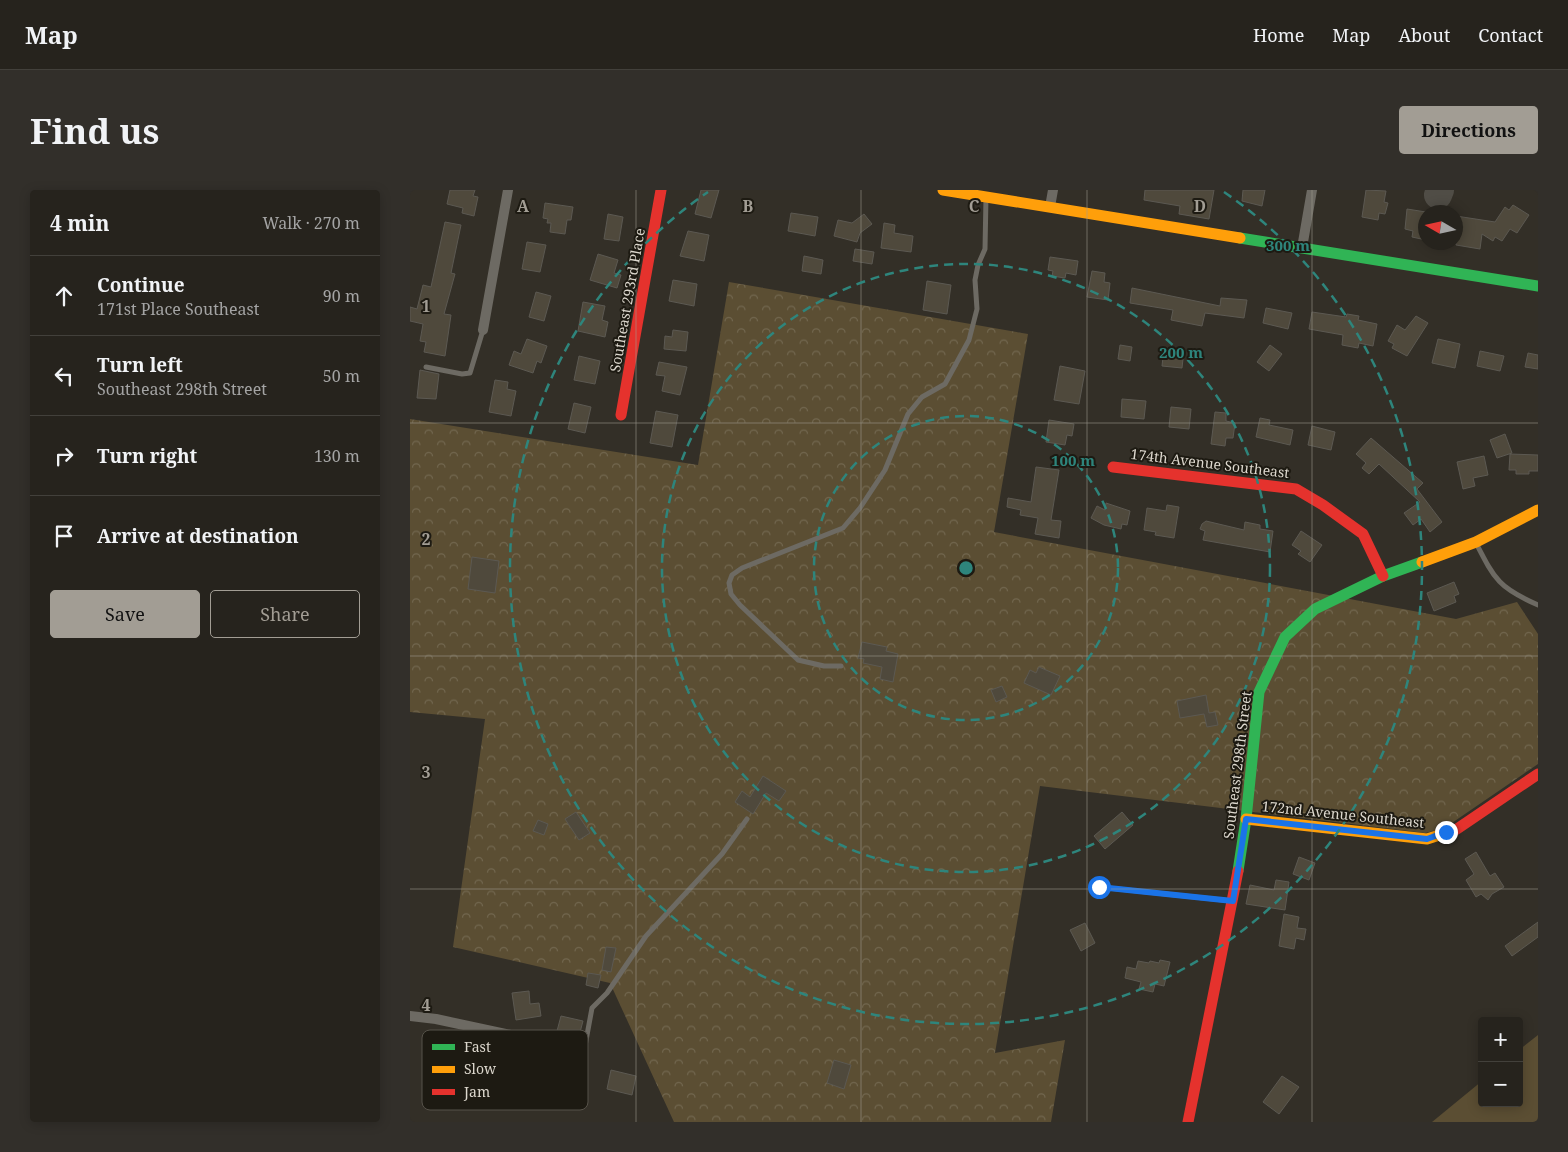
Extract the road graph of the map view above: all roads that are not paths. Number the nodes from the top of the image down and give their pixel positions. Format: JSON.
{"nodes":[{"id":1,"x":508,"y":190,"type":"edge"},
{"id":2,"x":662,"y":190,"type":"edge"},
{"id":3,"x":943,"y":190,"type":"edge"},
{"id":4,"x":1053,"y":190,"type":"edge"},
{"id":5,"x":1312,"y":190,"type":"edge"},
{"id":6,"x":986,"y":197,"type":"junction"},
{"id":7,"x":1050,"y":207,"type":"junction"},
{"id":8,"x":1302,"y":248,"type":"junction"},
{"id":9,"x":1538,"y":286,"type":"edge"},
{"id":10,"x":483,"y":330,"type":"joint"},
{"id":11,"x":426,"y":367,"type":"dead end"},
{"id":12,"x":621,"y":415,"type":"dead end"},
{"id":13,"x":1113,"y":466,"type":"dead end"},
{"id":14,"x":1538,"y":510,"type":"edge"},
{"id":15,"x":1476,"y":542,"type":"junction"},
{"id":16,"x":1383,"y":576,"type":"junction"},
{"id":17,"x":1538,"y":605,"type":"edge"},
{"id":18,"x":842,"y":666,"type":"dead end"},
{"id":19,"x":1538,"y":774,"type":"edge"},
{"id":20,"x":747,"y":819,"type":"dead end"},
{"id":21,"x":1246,"y":819,"type":"junction"},
{"id":22,"x":1099,"y":887,"type":"dead end"},
{"id":23,"x":1233,"y":901,"type":"junction"},
{"id":24,"x":410,"y":1016,"type":"edge"},
{"id":25,"x":487,"y":1030,"type":"edge"},
{"id":26,"x":588,"y":1030,"type":"edge"},
{"id":27,"x":1188,"y":1122,"type":"edge"}],
"edges":[{"from":1,"to":10,"type":"street"},
{"from":2,"to":12,"type":"street","name":"Southeast 293rd Place"},
{"from":3,"to":6,"type":"street"},
{"from":4,"to":7,"type":"street"},
{"from":5,"to":8,"type":"street"},
{"from":6,"to":7,"type":"street"},
{"from":6,"to":18,"type":"lane"},
{"from":7,"to":8,"type":"street"},
{"from":8,"to":9,"type":"street"},
{"from":10,"to":11,"type":"lane"},
{"from":13,"to":16,"type":"street","name":"174th Avenue Southeast"},
{"from":14,"to":15,"type":"street","name":"Southeast 298th Street"},
{"from":15,"to":16,"type":"street","name":"Southeast 298th Street"},
{"from":15,"to":17,"type":"lane"},
{"from":16,"to":21,"type":"street","name":"Southeast 298th Street"},
{"from":19,"to":21,"type":"street","name":"172nd Avenue Southeast"},
{"from":20,"to":26,"type":"lane"},
{"from":21,"to":23,"type":"street","name":"Southeast 298th Street"},
{"from":22,"to":23,"type":"lane"},
{"from":23,"to":27,"type":"street","name":"Southeast 298th Street"},
{"from":24,"to":25,"type":"street"}]}
